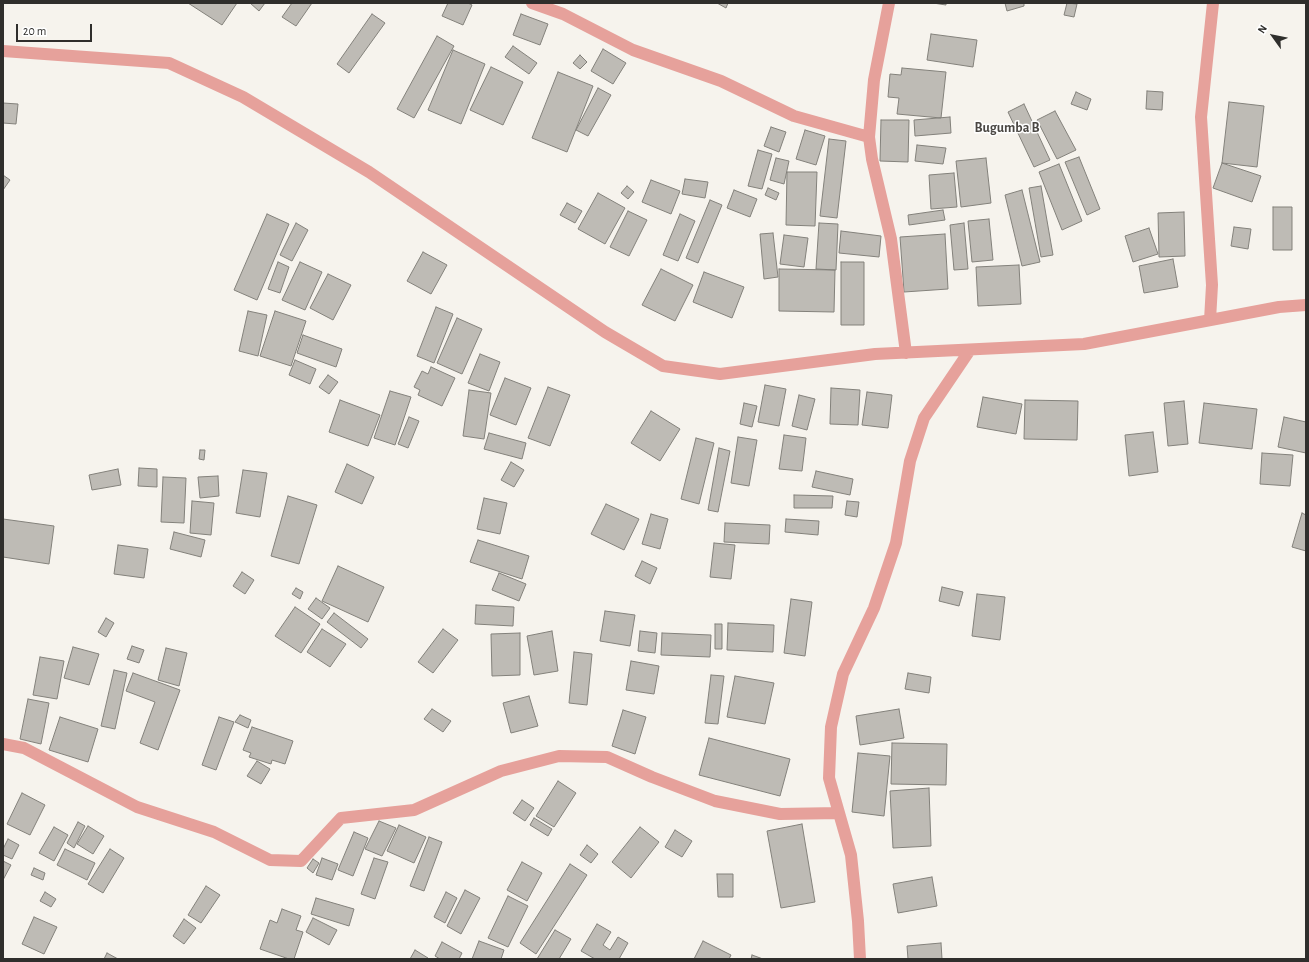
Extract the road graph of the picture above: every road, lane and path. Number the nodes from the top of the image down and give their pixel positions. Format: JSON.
{"nodes":[{"id":1,"x":532,"y":3,"type":"edge"},
{"id":2,"x":888,"y":3,"type":"edge"},
{"id":3,"x":1213,"y":3,"type":"edge"},
{"id":4,"x":3,"y":51,"type":"edge"},
{"id":5,"x":869,"y":137,"type":"junction"},
{"id":6,"x":1306,"y":306,"type":"edge"},
{"id":7,"x":1210,"y":320,"type":"junction"},
{"id":8,"x":970,"y":350,"type":"junction"},
{"id":9,"x":906,"y":353,"type":"junction"},
{"id":10,"x":3,"y":744,"type":"edge"},
{"id":11,"x":839,"y":813,"type":"junction"},
{"id":12,"x":860,"y":959,"type":"edge"}],
"edges":[{"from":1,"to":5,"type":"street"},
{"from":2,"to":5,"type":"street"},
{"from":3,"to":7,"type":"street"},
{"from":4,"to":9,"type":"street"},
{"from":5,"to":9,"type":"street"},
{"from":6,"to":7,"type":"street"},
{"from":7,"to":8,"type":"street"},
{"from":8,"to":9,"type":"street"},
{"from":8,"to":11,"type":"street"},
{"from":10,"to":11,"type":"street"},
{"from":11,"to":12,"type":"street"}]}
